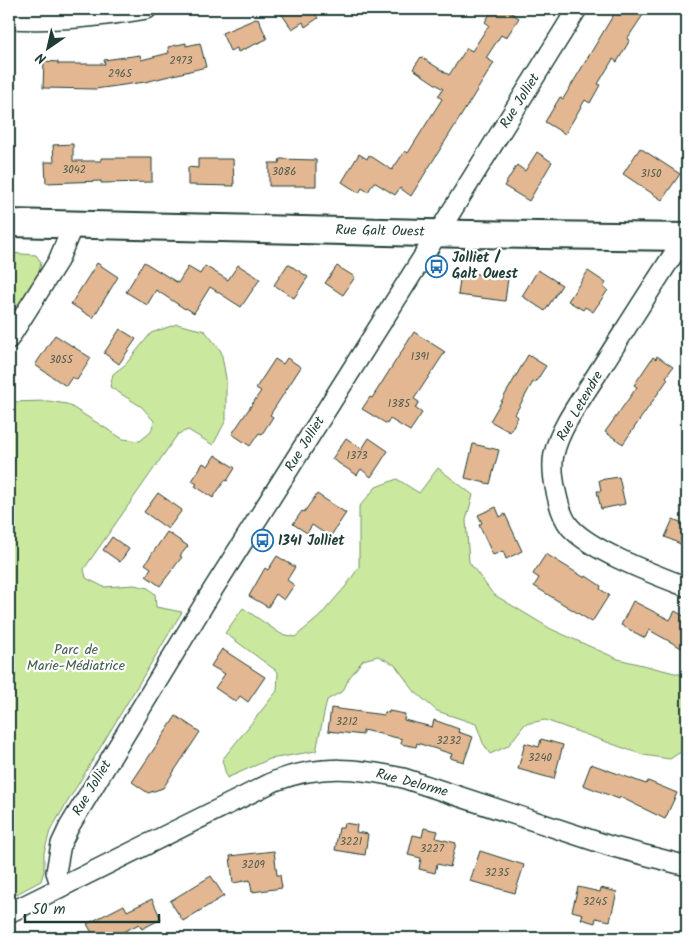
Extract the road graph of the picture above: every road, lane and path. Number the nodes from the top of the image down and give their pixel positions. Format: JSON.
{"nodes":[{"id":1,"x":147,"y":9,"type":"edge"},
{"id":2,"x":577,"y":9,"type":"edge"},
{"id":3,"x":9,"y":19,"type":"edge"},
{"id":4,"x":9,"y":223,"type":"edge"},
{"id":5,"x":72,"y":225,"type":"junction"},
{"id":6,"x":438,"y":233,"type":"junction"},
{"id":7,"x":687,"y":236,"type":"edge"},
{"id":8,"x":9,"y":339,"type":"edge"},
{"id":9,"x":687,"y":587,"type":"edge"},
{"id":10,"x":687,"y":866,"type":"edge"},
{"id":11,"x":61,"y":887,"type":"junction"},
{"id":12,"x":9,"y":913,"type":"edge"}],
"edges":[{"from":1,"to":3,"type":"street"},
{"from":2,"to":6,"type":"street","name":"Rue Jolliet"},
{"from":4,"to":5,"type":"street","name":"Rue Galt Ouest"},
{"from":5,"to":6,"type":"street","name":"Rue Galt Ouest"},
{"from":5,"to":8,"type":"street"},
{"from":6,"to":7,"type":"street","name":"Rue Galt Ouest"},
{"from":6,"to":11,"type":"street","name":"Rue Jolliet"},
{"from":7,"to":9,"type":"street","name":"Rue Letendre"},
{"from":10,"to":11,"type":"street","name":"Rue Delorme"},
{"from":11,"to":12,"type":"street","name":"Rue Delorme"}]}
